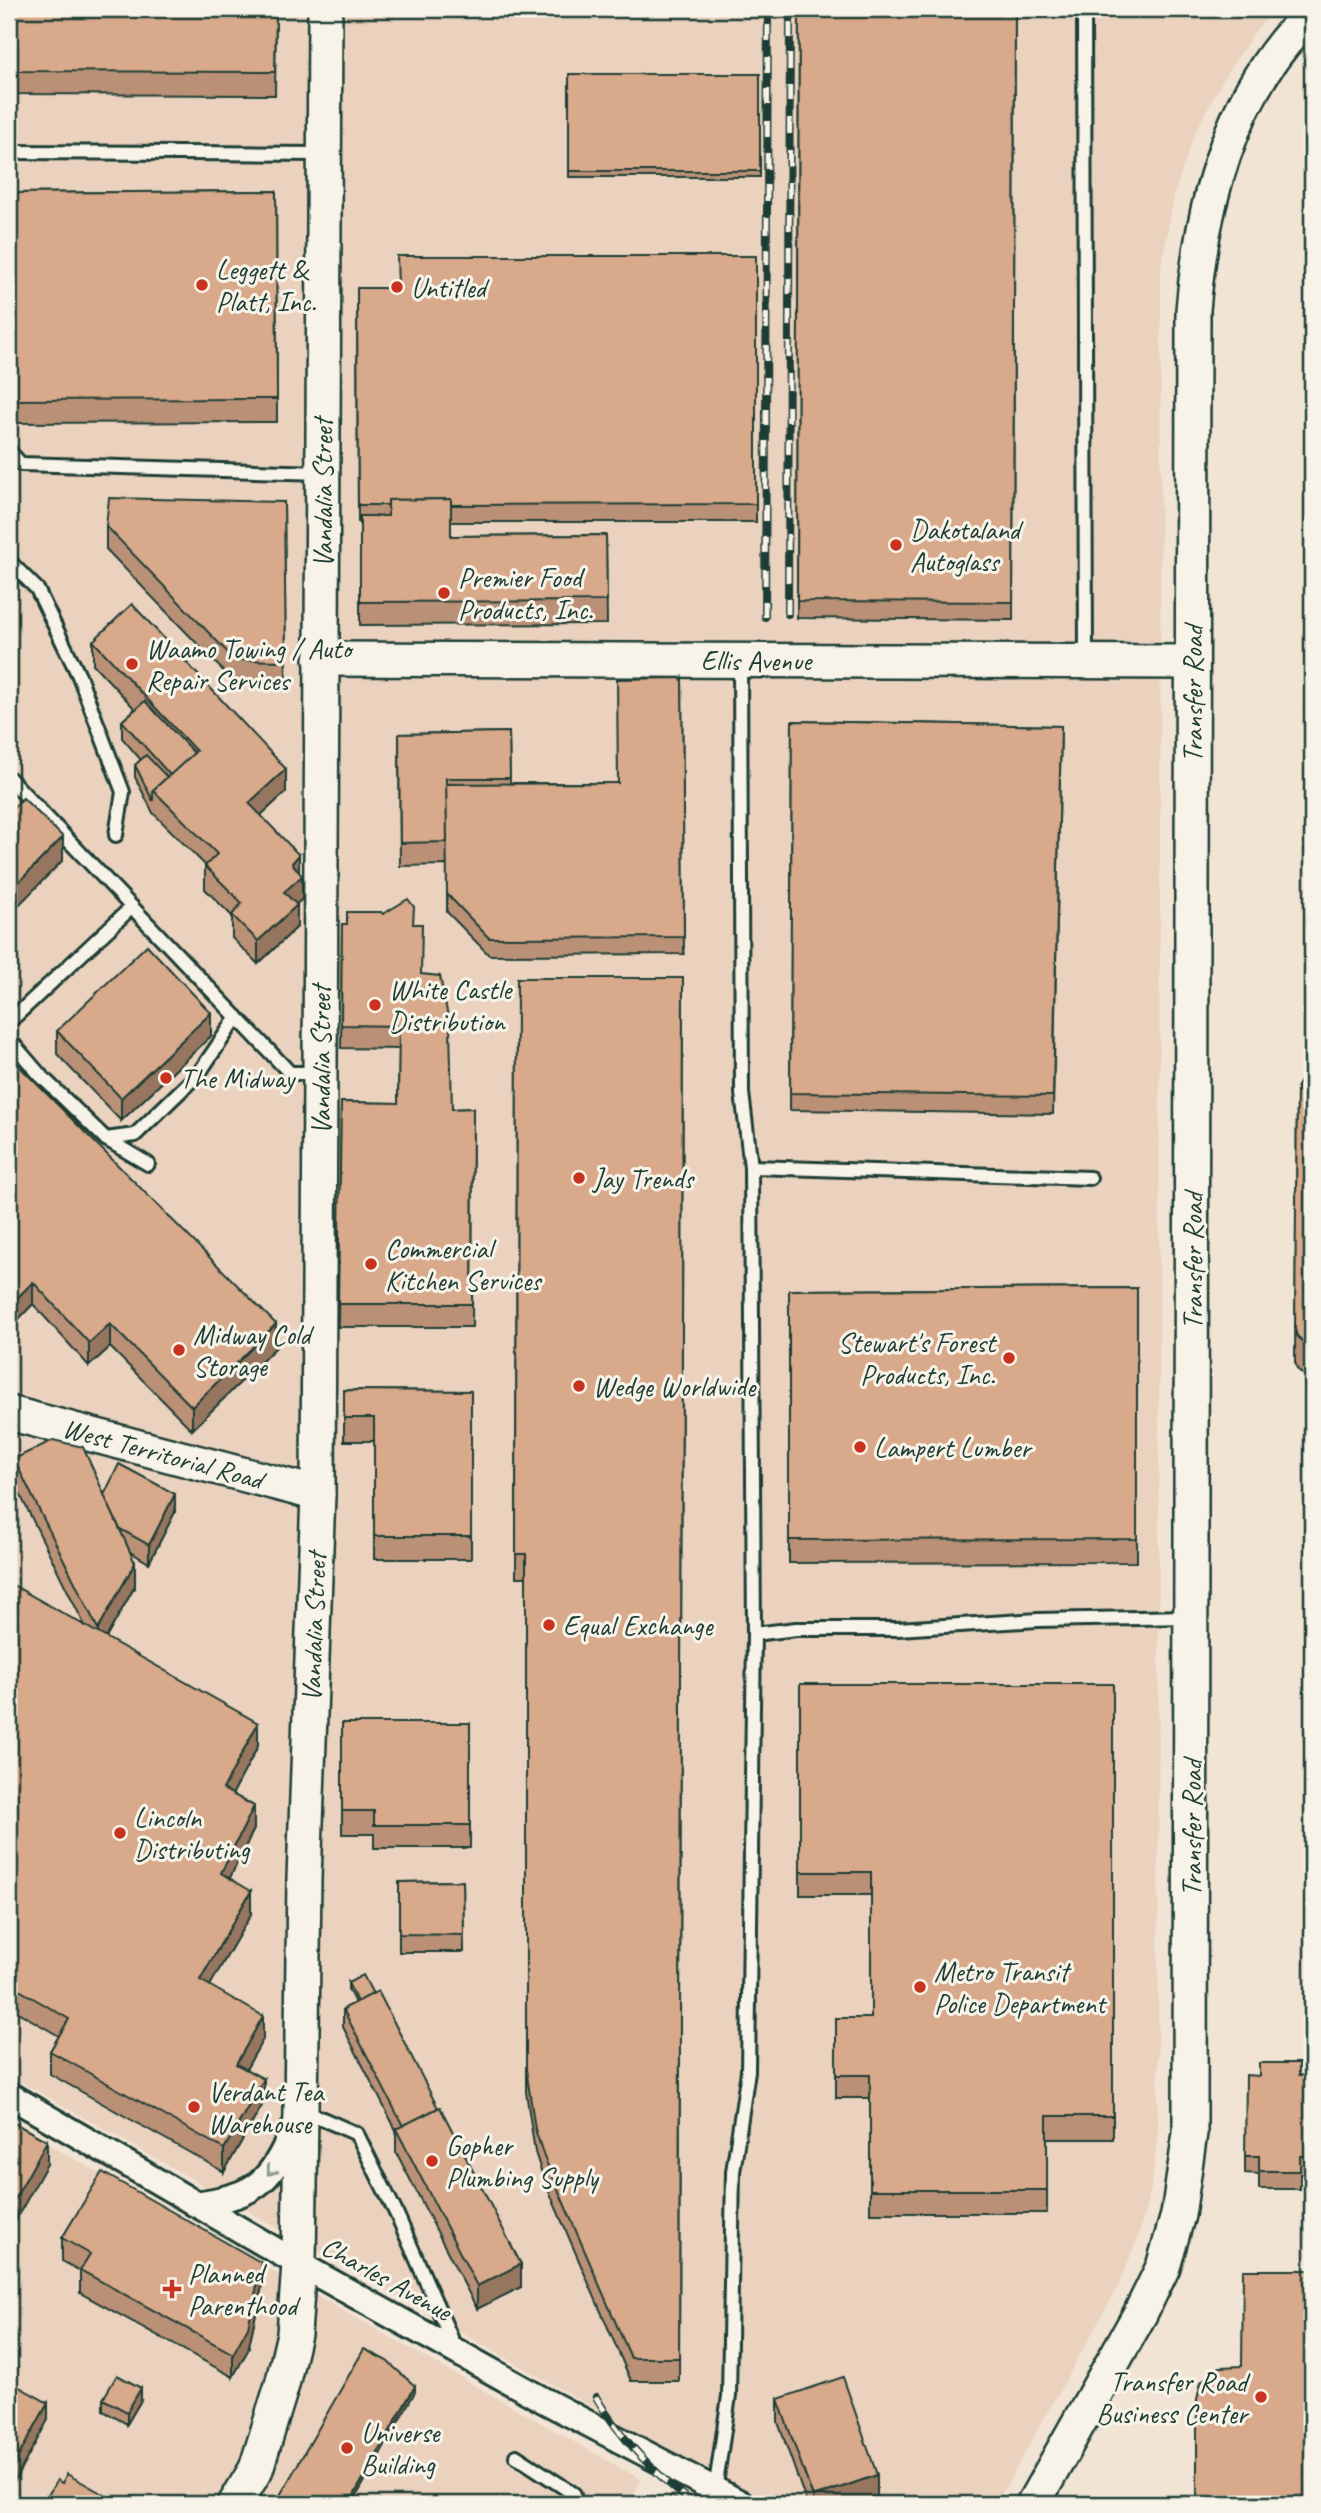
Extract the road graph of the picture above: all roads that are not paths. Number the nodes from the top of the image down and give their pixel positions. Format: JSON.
{"nodes":[{"id":1,"x":325,"y":9,"type":"edge"},
{"id":2,"x":1084,"y":9,"type":"edge"},
{"id":3,"x":1312,"y":13,"type":"edge"},
{"id":4,"x":9,"y":152,"type":"edge"},
{"id":5,"x":325,"y":154,"type":"junction"},
{"id":6,"x":9,"y":452,"type":"edge"},
{"id":7,"x":322,"y":473,"type":"junction"},
{"id":8,"x":9,"y":561,"type":"edge"},
{"id":9,"x":321,"y":659,"type":"junction"},
{"id":10,"x":740,"y":660,"type":"junction"},
{"id":11,"x":1086,"y":661,"type":"junction"},
{"id":12,"x":1192,"y":662,"type":"junction"},
{"id":13,"x":9,"y":778,"type":"edge"},
{"id":14,"x":116,"y":835,"type":"dead end"},
{"id":15,"x":132,"y":907,"type":"junction"},
{"id":16,"x":237,"y":1017,"type":"junction"},
{"id":17,"x":9,"y":1022,"type":"edge"},
{"id":18,"x":9,"y":1039,"type":"edge"},
{"id":19,"x":320,"y":1073,"type":"junction"},
{"id":20,"x":106,"y":1139,"type":"junction"},
{"id":21,"x":148,"y":1164,"type":"dead end"},
{"id":22,"x":751,"y":1167,"type":"junction"},
{"id":23,"x":1090,"y":1178,"type":"dead end"},
{"id":24,"x":9,"y":1413,"type":"edge"},
{"id":25,"x":318,"y":1494,"type":"junction"},
{"id":26,"x":1192,"y":1616,"type":"junction"},
{"id":27,"x":754,"y":1634,"type":"junction"},
{"id":28,"x":9,"y":2095,"type":"edge"},
{"id":29,"x":302,"y":2110,"type":"junction"},
{"id":30,"x":195,"y":2204,"type":"junction"},
{"id":31,"x":299,"y":2264,"type":"junction"},
{"id":32,"x":456,"y":2349,"type":"junction"},
{"id":33,"x":516,"y":2456,"type":"dead end"},
{"id":34,"x":715,"y":2491,"type":"junction"},
{"id":35,"x":574,"y":2494,"type":"dead end"},
{"id":36,"x":235,"y":2504,"type":"edge"},
{"id":37,"x":743,"y":2504,"type":"edge"},
{"id":38,"x":1033,"y":2504,"type":"edge"}],
"edges":[{"from":1,"to":5,"type":"street","name":"Vandalia Street"},
{"from":2,"to":11,"type":"lane"},
{"from":3,"to":12,"type":"street","name":"Transfer Road"},
{"from":4,"to":5,"type":"lane"},
{"from":5,"to":7,"type":"street","name":"Vandalia Street"},
{"from":6,"to":7,"type":"lane"},
{"from":7,"to":9,"type":"street","name":"Vandalia Street"},
{"from":8,"to":14,"type":"lane"},
{"from":9,"to":10,"type":"street","name":"Ellis Avenue"},
{"from":9,"to":19,"type":"street","name":"Vandalia Street"},
{"from":10,"to":11,"type":"street","name":"Ellis Avenue"},
{"from":10,"to":22,"type":"lane"},
{"from":11,"to":12,"type":"street","name":"Ellis Avenue"},
{"from":12,"to":26,"type":"street","name":"Transfer Road"},
{"from":13,"to":15,"type":"lane"},
{"from":15,"to":16,"type":"lane"},
{"from":15,"to":17,"type":"lane"},
{"from":16,"to":19,"type":"lane"},
{"from":16,"to":20,"type":"lane"},
{"from":18,"to":20,"type":"lane"},
{"from":19,"to":25,"type":"street","name":"Vandalia Street"},
{"from":20,"to":21,"type":"lane"},
{"from":22,"to":23,"type":"lane"},
{"from":22,"to":27,"type":"lane"},
{"from":24,"to":25,"type":"street","name":"West Territorial Road"},
{"from":25,"to":29,"type":"street","name":"Vandalia Street"},
{"from":26,"to":27,"type":"lane"},
{"from":26,"to":38,"type":"street","name":"Transfer Road"},
{"from":27,"to":34,"type":"lane"},
{"from":28,"to":30,"type":"street","name":"Charles Avenue"},
{"from":29,"to":30,"type":"street","name":"Vandalia Street","one_way":true},
{"from":29,"to":31,"type":"street","name":"Vandalia Street"},
{"from":29,"to":32,"type":"lane"},
{"from":30,"to":31,"type":"street","name":"Charles Avenue"},
{"from":31,"to":32,"type":"street","name":"Charles Avenue"},
{"from":31,"to":36,"type":"street","name":"Vandalia Street"},
{"from":32,"to":34,"type":"street","name":"Charles Avenue"},
{"from":33,"to":35,"type":"lane"},
{"from":34,"to":37,"type":"street","name":"Charles Avenue"}]}
